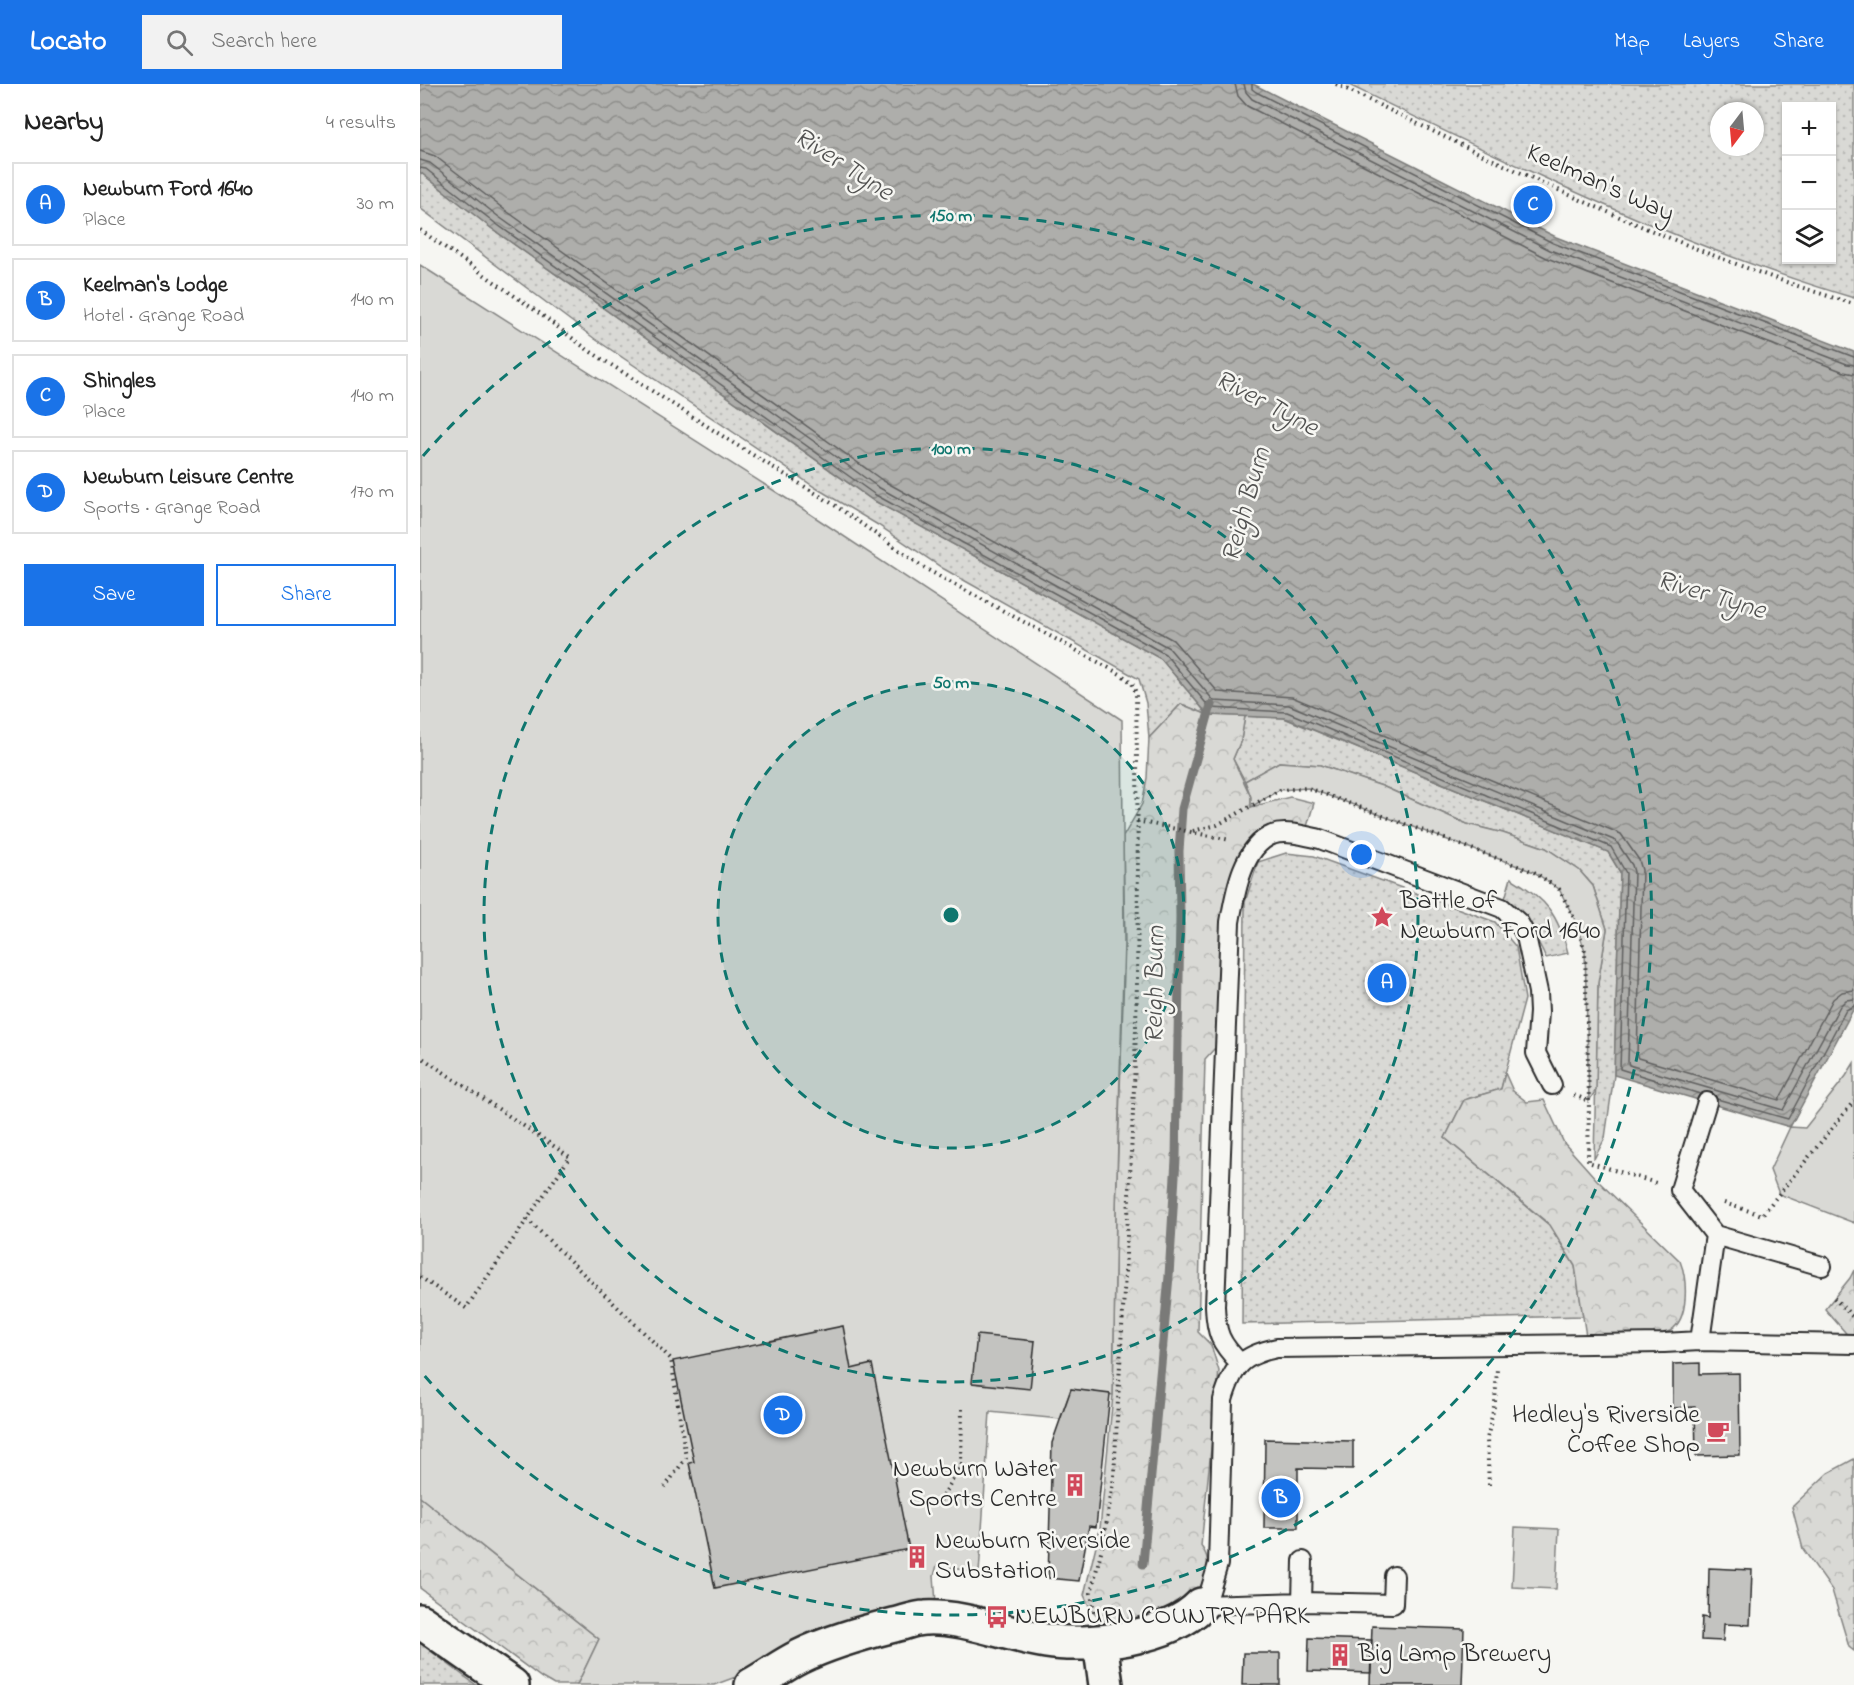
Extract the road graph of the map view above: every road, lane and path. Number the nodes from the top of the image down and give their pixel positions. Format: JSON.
{"nodes":[{"id":1,"x":1336,"y":84,"type":"edge"},
{"id":2,"x":420,"y":230,"type":"edge"},
{"id":3,"x":1854,"y":304,"type":"edge"},
{"id":4,"x":1137,"y":821,"type":"junction"},
{"id":5,"x":1258,"y":846,"type":"junction"},
{"id":6,"x":420,"y":1060,"type":"edge"},
{"id":7,"x":1552,"y":1086,"type":"dead end"},
{"id":8,"x":1854,"y":1101,"type":"edge"},
{"id":9,"x":1707,"y":1102,"type":"dead end"},
{"id":10,"x":1762,"y":1215,"type":"dead end"},
{"id":11,"x":527,"y":1219,"type":"junction"},
{"id":12,"x":1715,"y":1235,"type":"junction"},
{"id":13,"x":1822,"y":1266,"type":"dead end"},
{"id":14,"x":420,"y":1277,"type":"edge"},
{"id":15,"x":1834,"y":1298,"type":"dead end"},
{"id":16,"x":1854,"y":1318,"type":"edge"},
{"id":17,"x":1700,"y":1341,"type":"junction"},
{"id":18,"x":1854,"y":1344,"type":"edge"},
{"id":19,"x":1498,"y":1345,"type":"junction"},
{"id":20,"x":1240,"y":1363,"type":"junction"},
{"id":21,"x":962,"y":1409,"type":"dead end"},
{"id":22,"x":1489,"y":1485,"type":"dead end"},
{"id":23,"x":665,"y":1487,"type":"dead end"},
{"id":24,"x":937,"y":1506,"type":"dead end"},
{"id":25,"x":1303,"y":1561,"type":"dead end"},
{"id":26,"x":1394,"y":1576,"type":"dead end"},
{"id":27,"x":1302,"y":1602,"type":"junction"},
{"id":28,"x":1201,"y":1605,"type":"junction"},
{"id":29,"x":420,"y":1621,"type":"edge"},
{"id":30,"x":1100,"y":1642,"type":"junction"},
{"id":31,"x":512,"y":1685,"type":"edge"},
{"id":32,"x":752,"y":1685,"type":"edge"},
{"id":33,"x":1106,"y":1685,"type":"edge"}],
"edges":[{"from":1,"to":3,"type":"path","name":"Keelman's Way"},
{"from":2,"to":4,"type":"path"},
{"from":4,"to":5,"type":"path"},
{"from":4,"to":30,"type":"path"},
{"from":5,"to":7,"type":"lane"},
{"from":5,"to":20,"type":"lane"},
{"from":6,"to":11,"type":"path"},
{"from":8,"to":10,"type":"path"},
{"from":9,"to":12,"type":"lane"},
{"from":11,"to":14,"type":"path"},
{"from":11,"to":23,"type":"path"},
{"from":12,"to":13,"type":"lane"},
{"from":12,"to":17,"type":"lane"},
{"from":15,"to":16,"type":"path"},
{"from":17,"to":18,"type":"lane"},
{"from":17,"to":19,"type":"lane"},
{"from":19,"to":20,"type":"lane"},
{"from":19,"to":22,"type":"path"},
{"from":20,"to":28,"type":"lane"},
{"from":21,"to":24,"type":"path"},
{"from":25,"to":27,"type":"lane"},
{"from":26,"to":27,"type":"lane"},
{"from":27,"to":28,"type":"lane"},
{"from":28,"to":30,"type":"street"},
{"from":29,"to":31,"type":"street"},
{"from":30,"to":32,"type":"street"},
{"from":30,"to":33,"type":"street"}]}
